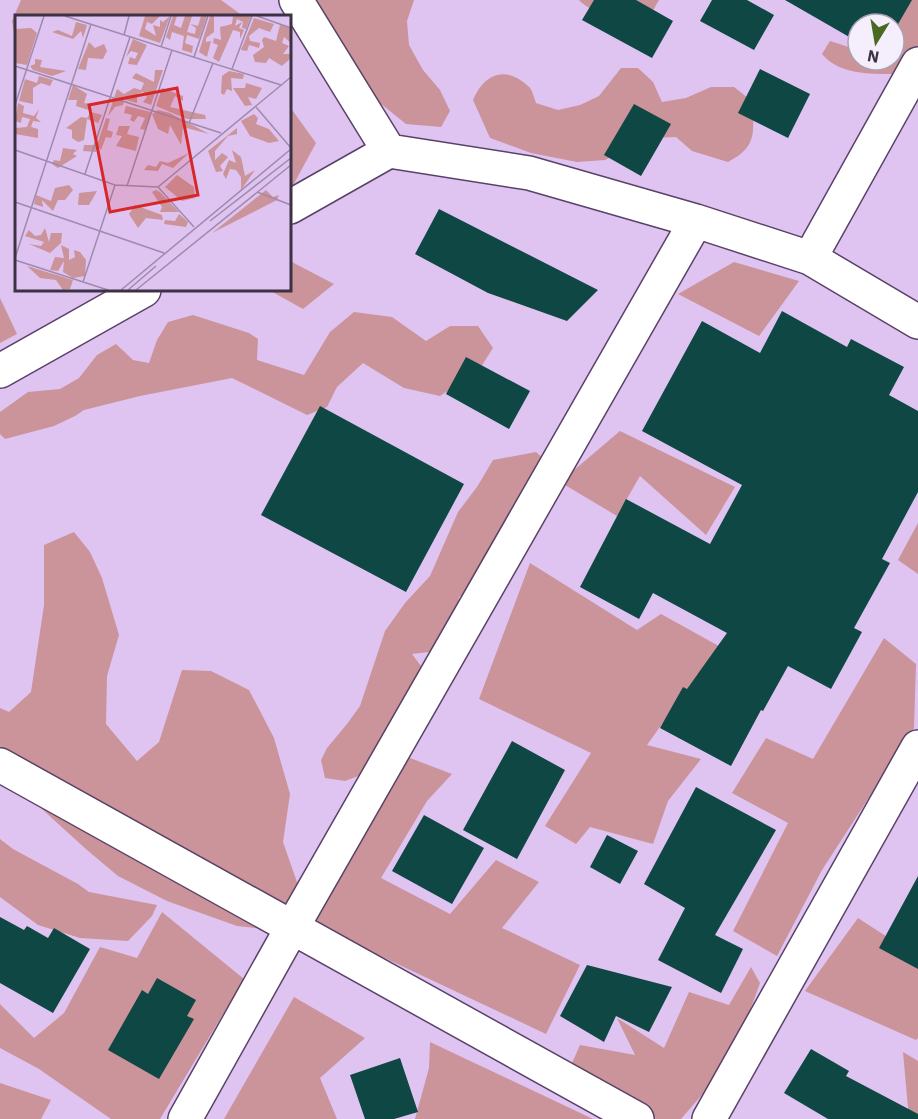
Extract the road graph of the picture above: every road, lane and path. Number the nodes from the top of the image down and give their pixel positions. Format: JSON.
{"nodes":[{"id":1,"x":296,"y":0,"type":"edge"},
{"id":2,"x":918,"y":64,"type":"edge"},
{"id":3,"x":388,"y":151,"type":"junction"},
{"id":4,"x":291,"y":206,"type":"edge"},
{"id":5,"x":696,"y":220,"type":"junction"},
{"id":6,"x":810,"y":258,"type":"junction"},
{"id":7,"x":142,"y":291,"type":"edge"},
{"id":8,"x":918,"y":322,"type":"edge"},
{"id":9,"x":0,"y":371,"type":"edge"},
{"id":10,"x":918,"y":747,"type":"edge"},
{"id":11,"x":0,"y":765,"type":"edge"},
{"id":12,"x":292,"y":926,"type":"junction"},
{"id":13,"x":185,"y":1119,"type":"edge"},
{"id":14,"x":637,"y":1119,"type":"edge"},
{"id":15,"x":709,"y":1119,"type":"edge"}],
"edges":[{"from":1,"to":3,"type":"street"},
{"from":2,"to":6,"type":"street"},
{"from":3,"to":4,"type":"street"},
{"from":3,"to":5,"type":"street"},
{"from":5,"to":6,"type":"street"},
{"from":5,"to":12,"type":"street"},
{"from":6,"to":8,"type":"street"},
{"from":7,"to":9,"type":"street"},
{"from":10,"to":15,"type":"street"},
{"from":11,"to":12,"type":"street"},
{"from":12,"to":13,"type":"street"},
{"from":12,"to":14,"type":"street"}]}
